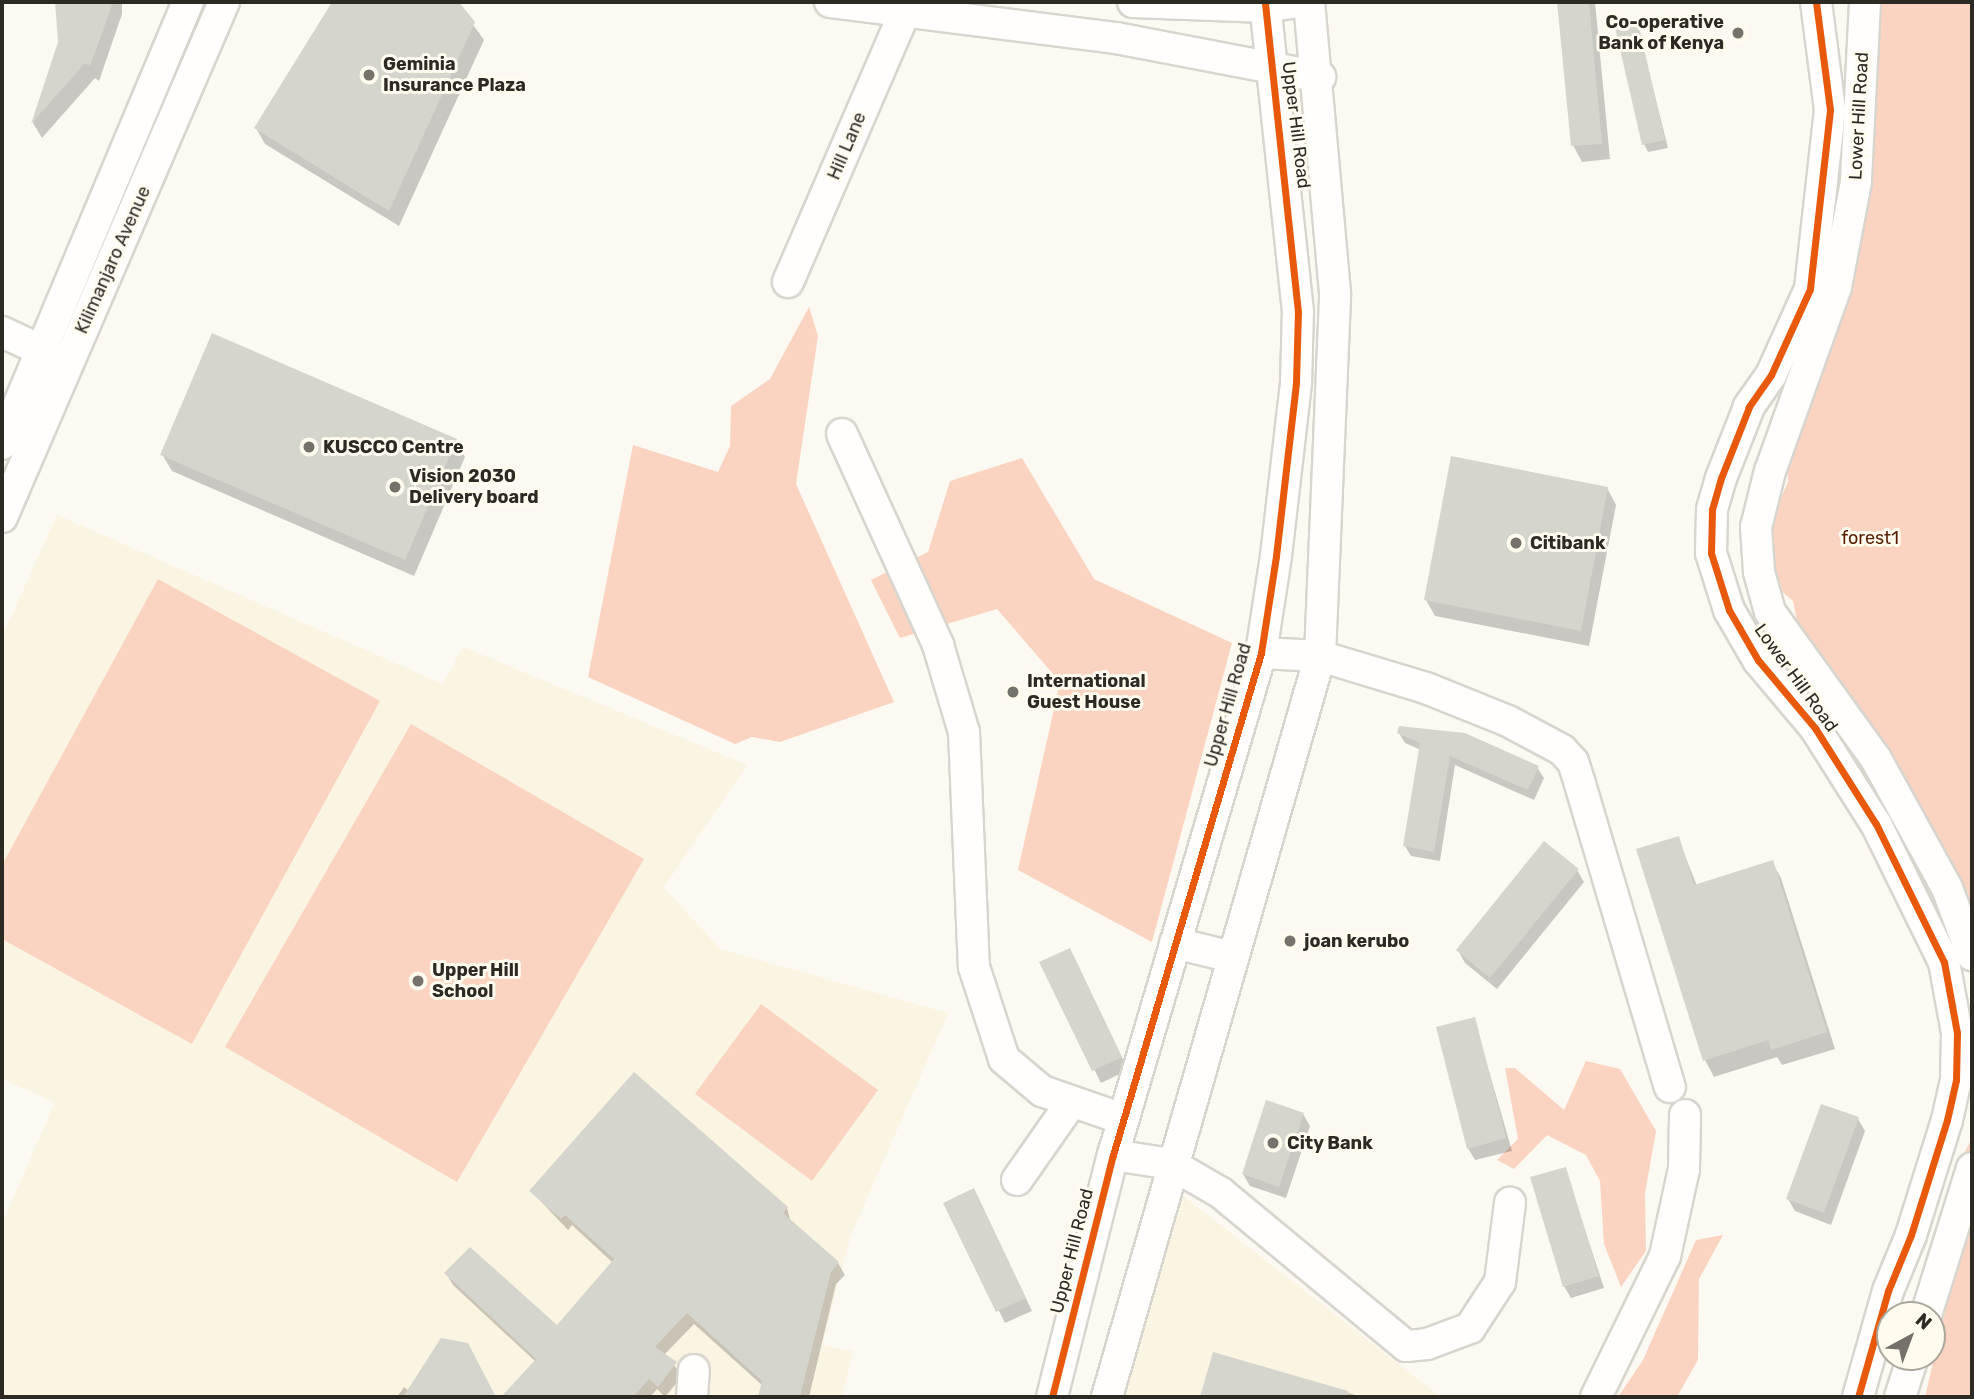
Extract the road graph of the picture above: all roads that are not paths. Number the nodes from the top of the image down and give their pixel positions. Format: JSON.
{"nodes":[{"id":1,"x":188,"y":2,"type":"edge"},
{"id":2,"x":223,"y":2,"type":"edge"},
{"id":3,"x":830,"y":2,"type":"edge"},
{"id":4,"x":1133,"y":2,"type":"edge"},
{"id":5,"x":1298,"y":2,"type":"edge"},
{"id":6,"x":1310,"y":2,"type":"edge"},
{"id":7,"x":1816,"y":2,"type":"edge"},
{"id":8,"x":1865,"y":2,"type":"edge"},
{"id":9,"x":1265,"y":4,"type":"edge"},
{"id":10,"x":906,"y":9,"type":"junction"},
{"id":11,"x":1272,"y":65,"type":"junction"},
{"id":12,"x":1320,"y":77,"type":"junction"},
{"id":13,"x":789,"y":282,"type":"dead end"},
{"id":14,"x":2,"y":332,"type":"edge"},
{"id":15,"x":55,"y":356,"type":"junction"},
{"id":16,"x":842,"y":434,"type":"dead end"},
{"id":17,"x":2,"y":444,"type":"edge"},
{"id":18,"x":2,"y":517,"type":"edge"},
{"id":19,"x":1261,"y":653,"type":"junction"},
{"id":20,"x":1320,"y":656,"type":"junction"},
{"id":21,"x":1175,"y":943,"type":"junction"},
{"id":22,"x":1972,"y":955,"type":"edge"},
{"id":23,"x":1232,"y":957,"type":"junction"},
{"id":24,"x":1670,"y":1087,"type":"dead end"},
{"id":25,"x":1071,"y":1103,"type":"junction"},
{"id":26,"x":1685,"y":1115,"type":"dead end"},
{"id":27,"x":1123,"y":1119,"type":"junction"},
{"id":28,"x":1113,"y":1155,"type":"junction"},
{"id":29,"x":1171,"y":1164,"type":"junction"},
{"id":30,"x":1972,"y":1168,"type":"edge"},
{"id":31,"x":1017,"y":1180,"type":"dead end"},
{"id":32,"x":1510,"y":1203,"type":"dead end"},
{"id":33,"x":1930,"y":1301,"type":"edge"},
{"id":34,"x":1908,"y":1371,"type":"edge"},
{"id":35,"x":1052,"y":1397,"type":"edge"},
{"id":36,"x":1107,"y":1397,"type":"edge"},
{"id":37,"x":1596,"y":1397,"type":"edge"},
{"id":38,"x":1858,"y":1397,"type":"edge"},
{"id":39,"x":1900,"y":1397,"type":"edge"}],
"edges":[{"from":1,"to":15,"type":"street","name":"Kilimanjaro Avenue"},
{"from":2,"to":15,"type":"street","name":"Kilimanjaro Avenue"},
{"from":3,"to":10,"type":"street"},
{"from":4,"to":9,"type":"street"},
{"from":5,"to":9,"type":"street"},
{"from":6,"to":12,"type":"street","name":"Upper Hill Road"},
{"from":7,"to":38,"type":"street","name":"Lower Hill Road"},
{"from":8,"to":22,"type":"street","name":"Lower Hill Road"},
{"from":9,"to":11,"type":"street","name":"Upper Hill Road"},
{"from":10,"to":11,"type":"street"},
{"from":10,"to":13,"type":"street","name":"Hill Lane"},
{"from":11,"to":12,"type":"street"},
{"from":11,"to":19,"type":"street","name":"Upper Hill Road"},
{"from":12,"to":20,"type":"street","name":"Upper Hill Road"},
{"from":14,"to":15,"type":"street"},
{"from":15,"to":17,"type":"street","name":"Kilimanjaro Avenue"},
{"from":15,"to":18,"type":"street","name":"Kilimanjaro Avenue"},
{"from":16,"to":25,"type":"street"},
{"from":19,"to":20,"type":"street"},
{"from":19,"to":21,"type":"street","name":"Upper Hill Road"},
{"from":20,"to":23,"type":"street","name":"Upper Hill Road"},
{"from":20,"to":24,"type":"street"},
{"from":21,"to":23,"type":"street"},
{"from":21,"to":27,"type":"street","name":"Upper Hill Road"},
{"from":23,"to":29,"type":"street","name":"Upper Hill Road"},
{"from":25,"to":27,"type":"street"},
{"from":25,"to":31,"type":"street"},
{"from":26,"to":37,"type":"street"},
{"from":27,"to":28,"type":"street","name":"Upper Hill Road"},
{"from":28,"to":29,"type":"street"},
{"from":28,"to":35,"type":"street","name":"Upper Hill Road"},
{"from":29,"to":32,"type":"street"},
{"from":29,"to":36,"type":"street","name":"Upper Hill Road"},
{"from":30,"to":33,"type":"street"},
{"from":34,"to":39,"type":"street"}]}
